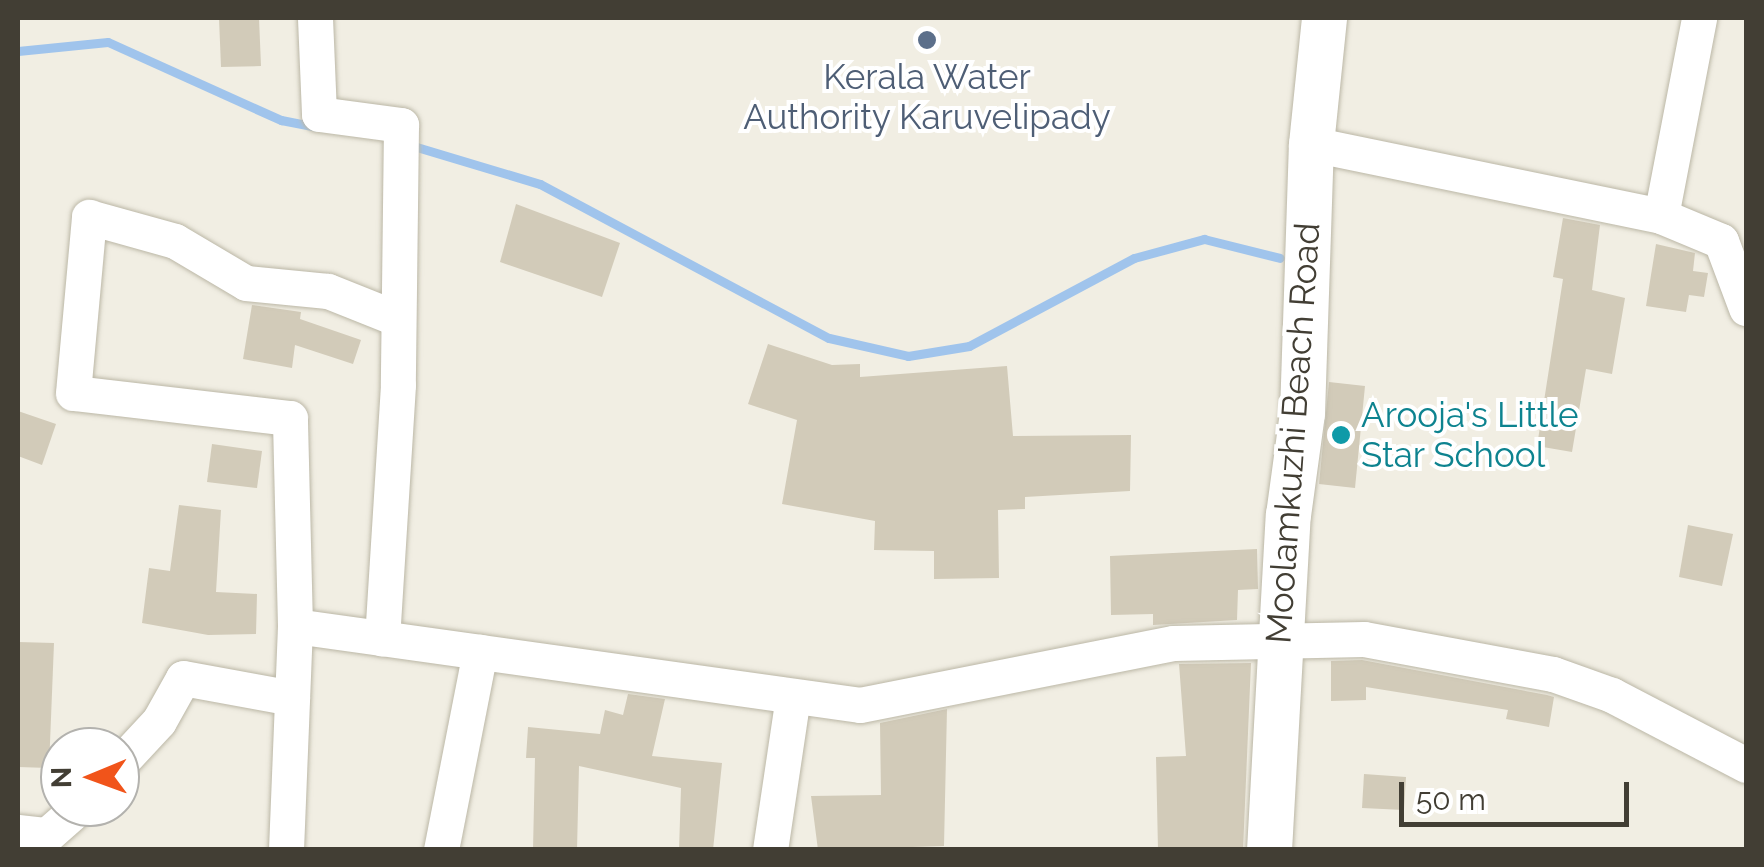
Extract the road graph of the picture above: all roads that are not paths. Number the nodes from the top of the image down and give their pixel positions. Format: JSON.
{"nodes":[{"id":1,"x":316,"y":18,"type":"edge"},
{"id":2,"x":1324,"y":18,"type":"edge"},
{"id":3,"x":1699,"y":18,"type":"edge"},
{"id":4,"x":1323,"y":146,"type":"junction"},
{"id":5,"x":1661,"y":216,"type":"junction"},
{"id":6,"x":1746,"y":308,"type":"edge"},
{"id":7,"x":398,"y":319,"type":"junction"},
{"id":8,"x":295,"y":626,"type":"junction"},
{"id":9,"x":382,"y":638,"type":"junction"},
{"id":10,"x":1279,"y":644,"type":"junction"},
{"id":11,"x":480,"y":652,"type":"junction"},
{"id":12,"x":792,"y":697,"type":"junction"},
{"id":13,"x":292,"y":698,"type":"junction"},
{"id":14,"x":140,"y":742,"type":"edge"},
{"id":15,"x":1746,"y":765,"type":"edge"},
{"id":16,"x":56,"y":827,"type":"edge"},
{"id":17,"x":18,"y":832,"type":"edge"},
{"id":18,"x":286,"y":850,"type":"edge"},
{"id":19,"x":442,"y":850,"type":"edge"},
{"id":20,"x":770,"y":850,"type":"edge"},
{"id":21,"x":1270,"y":850,"type":"edge"}],
"edges":[{"from":1,"to":7,"type":"street"},
{"from":2,"to":4,"type":"street","name":"Moolamkuzhi Beach Road"},
{"from":3,"to":5,"type":"street"},
{"from":4,"to":5,"type":"street"},
{"from":4,"to":10,"type":"street","name":"Moolamkuzhi Beach Road"},
{"from":5,"to":6,"type":"street"},
{"from":7,"to":8,"type":"street"},
{"from":7,"to":9,"type":"street"},
{"from":8,"to":9,"type":"street"},
{"from":8,"to":13,"type":"street"},
{"from":9,"to":11,"type":"street"},
{"from":10,"to":12,"type":"street"},
{"from":10,"to":15,"type":"street"},
{"from":10,"to":21,"type":"street","name":"Moolamkuzhi Beach Road"},
{"from":11,"to":12,"type":"street"},
{"from":11,"to":19,"type":"street"},
{"from":12,"to":20,"type":"street"},
{"from":13,"to":14,"type":"street"},
{"from":13,"to":18,"type":"street"},
{"from":16,"to":17,"type":"street"}]}
